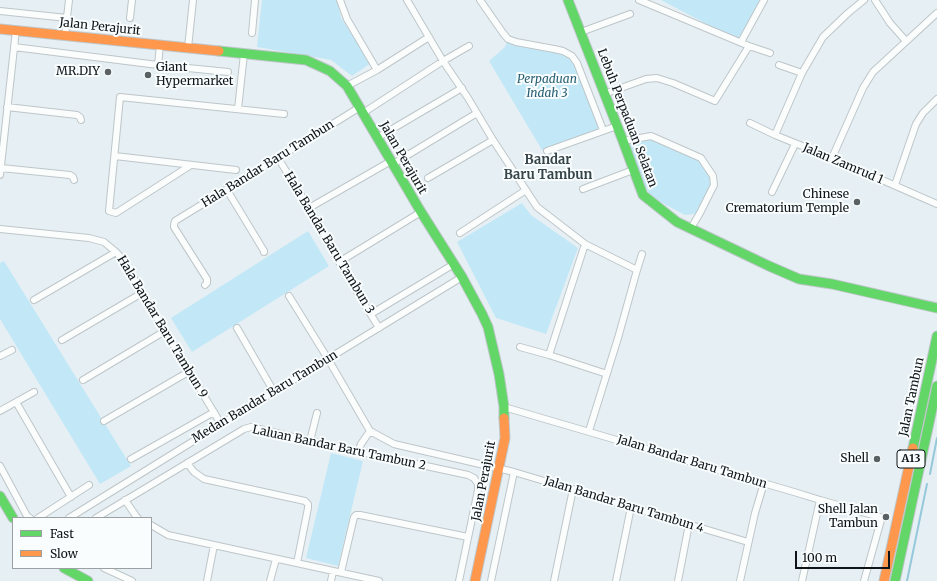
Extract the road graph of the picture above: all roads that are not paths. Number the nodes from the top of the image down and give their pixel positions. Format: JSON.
{"nodes":[{"id":1,"x":69,"y":0,"type":"edge"},
{"id":2,"x":132,"y":0,"type":"edge"},
{"id":3,"x":193,"y":0,"type":"edge"},
{"id":4,"x":255,"y":0,"type":"edge"},
{"id":5,"x":340,"y":0,"type":"edge"},
{"id":6,"x":407,"y":0,"type":"edge"},
{"id":7,"x":480,"y":0,"type":"edge"},
{"id":8,"x":568,"y":0,"type":"edge"},
{"id":9,"x":639,"y":0,"type":"edge"},
{"id":10,"x":764,"y":0,"type":"edge"},
{"id":11,"x":864,"y":0,"type":"edge"},
{"id":12,"x":875,"y":0,"type":"edge"},
{"id":13,"x":0,"y":11,"type":"edge"},
{"id":14,"x":937,"y":13,"type":"edge"},
{"id":15,"x":630,"y":14,"type":"dead end"},
{"id":16,"x":67,"y":18,"type":"junction"},
{"id":17,"x":130,"y":18,"type":"dead end"},
{"id":18,"x":0,"y":29,"type":"edge"},
{"id":19,"x":16,"y":30,"type":"junction"},
{"id":20,"x":252,"y":32,"type":"dead end"},
{"id":21,"x":581,"y":32,"type":"junction"},
{"id":22,"x":65,"y":35,"type":"junction"},
{"id":23,"x":429,"y":37,"type":"junction"},
{"id":24,"x":906,"y":41,"type":"junction"},
{"id":25,"x":741,"y":42,"type":"junction"},
{"id":26,"x":160,"y":45,"type":"junction"},
{"id":27,"x":469,"y":46,"type":"dead end"},
{"id":28,"x":748,"y":46,"type":"junction"},
{"id":29,"x":14,"y":47,"type":"junction"},
{"id":30,"x":188,"y":48,"type":"junction"},
{"id":31,"x":770,"y":53,"type":"dead end"},
{"id":32,"x":244,"y":54,"type":"junction"},
{"id":33,"x":443,"y":61,"type":"junction"},
{"id":34,"x":158,"y":65,"type":"junction"},
{"id":35,"x":780,"y":65,"type":"dead end"},
{"id":36,"x":377,"y":70,"type":"junction"},
{"id":37,"x":228,"y":72,"type":"dead end"},
{"id":38,"x":802,"y":73,"type":"junction"},
{"id":39,"x":347,"y":86,"type":"junction"},
{"id":40,"x":462,"y":88,"type":"junction"},
{"id":41,"x":604,"y":94,"type":"junction"},
{"id":42,"x":937,"y":99,"type":"edge"},
{"id":43,"x":7,"y":107,"type":"junction"},
{"id":44,"x":238,"y":109,"type":"junction"},
{"id":45,"x":362,"y":110,"type":"junction"},
{"id":46,"x":476,"y":113,"type":"junction"},
{"id":47,"x":284,"y":114,"type":"dead end"},
{"id":48,"x":81,"y":120,"type":"dead end"},
{"id":49,"x":750,"y":123,"type":"dead end"},
{"id":50,"x":617,"y":126,"type":"junction"},
{"id":51,"x":603,"y":130,"type":"junction"},
{"id":52,"x":775,"y":136,"type":"junction"},
{"id":53,"x":378,"y":138,"type":"junction"},
{"id":54,"x":493,"y":140,"type":"junction"},
{"id":55,"x":623,"y":141,"type":"junction"},
{"id":56,"x":795,"y":144,"type":"junction"},
{"id":57,"x":547,"y":150,"type":"dead end"},
{"id":58,"x":115,"y":156,"type":"junction"},
{"id":59,"x":278,"y":158,"type":"junction"},
{"id":60,"x":832,"y":158,"type":"junction"},
{"id":61,"x":392,"y":162,"type":"junction"},
{"id":62,"x":191,"y":165,"type":"junction"},
{"id":63,"x":1,"y":168,"type":"edge"},
{"id":64,"x":236,"y":170,"type":"dead end"},
{"id":65,"x":633,"y":170,"type":"junction"},
{"id":66,"x":0,"y":175,"type":"edge"},
{"id":67,"x":428,"y":178,"type":"dead end"},
{"id":68,"x":74,"y":180,"type":"dead end"},
{"id":69,"x":895,"y":186,"type":"junction"},
{"id":70,"x":583,"y":189,"type":"dead end"},
{"id":71,"x":227,"y":190,"type":"junction"},
{"id":72,"x":526,"y":190,"type":"junction"},
{"id":73,"x":772,"y":192,"type":"dead end"},
{"id":74,"x":937,"y":204,"type":"edge"},
{"id":75,"x":309,"y":208,"type":"junction"},
{"id":76,"x":421,"y":212,"type":"junction"},
{"id":77,"x":691,"y":228,"type":"junction"},
{"id":78,"x":0,"y":229,"type":"edge"},
{"id":79,"x":460,"y":232,"type":"dead end"},
{"id":80,"x":585,"y":244,"type":"junction"},
{"id":81,"x":116,"y":252,"type":"junction"},
{"id":82,"x":264,"y":252,"type":"dead end"},
{"id":83,"x":642,"y":254,"type":"dead end"},
{"id":84,"x":338,"y":262,"type":"junction"},
{"id":85,"x":454,"y":264,"type":"junction"},
{"id":86,"x":637,"y":270,"type":"junction"},
{"id":87,"x":462,"y":277,"type":"junction"},
{"id":88,"x":205,"y":286,"type":"dead end"},
{"id":89,"x":142,"y":293,"type":"junction"},
{"id":90,"x":289,"y":296,"type":"dead end"},
{"id":91,"x":34,"y":300,"type":"dead end"},
{"id":92,"x":937,"y":308,"type":"edge"},
{"id":93,"x":371,"y":314,"type":"junction"},
{"id":94,"x":237,"y":328,"type":"dead end"},
{"id":95,"x":379,"y":328,"type":"junction"},
{"id":96,"x":165,"y":331,"type":"junction"},
{"id":97,"x":937,"y":336,"type":"edge"},
{"id":98,"x":62,"y":340,"type":"dead end"},
{"id":99,"x":520,"y":347,"type":"dead end"},
{"id":100,"x":12,"y":350,"type":"dead end"},
{"id":101,"x":549,"y":355,"type":"junction"},
{"id":102,"x":0,"y":356,"type":"edge"},
{"id":103,"x":328,"y":359,"type":"junction"},
{"id":104,"x":190,"y":371,"type":"junction"},
{"id":105,"x":607,"y":374,"type":"junction"},
{"id":106,"x":83,"y":380,"type":"dead end"},
{"id":107,"x":937,"y":386,"type":"edge"},
{"id":108,"x":34,"y":392,"type":"dead end"},
{"id":109,"x":274,"y":392,"type":"junction"},
{"id":110,"x":16,"y":402,"type":"junction"},
{"id":111,"x":504,"y":407,"type":"junction"},
{"id":112,"x":0,"y":411,"type":"edge"},
{"id":113,"x":214,"y":412,"type":"junction"},
{"id":114,"x":317,"y":413,"type":"dead end"},
{"id":115,"x":104,"y":421,"type":"dead end"},
{"id":116,"x":221,"y":424,"type":"junction"},
{"id":117,"x":370,"y":431,"type":"junction"},
{"id":118,"x":589,"y":431,"type":"junction"},
{"id":119,"x":310,"y":441,"type":"junction"},
{"id":120,"x":358,"y":452,"type":"junction"},
{"id":121,"x":131,"y":459,"type":"dead end"},
{"id":122,"x":187,"y":463,"type":"junction"},
{"id":123,"x":0,"y":466,"type":"edge"},
{"id":124,"x":499,"y":468,"type":"junction"},
{"id":125,"x":514,"y":472,"type":"junction"},
{"id":126,"x":764,"y":483,"type":"junction"},
{"id":127,"x":90,"y":485,"type":"dead end"},
{"id":128,"x":572,"y":489,"type":"junction"},
{"id":129,"x":0,"y":496,"type":"edge"},
{"id":130,"x":71,"y":496,"type":"junction"},
{"id":131,"x":125,"y":500,"type":"junction"},
{"id":132,"x":820,"y":500,"type":"junction"},
{"id":133,"x":631,"y":507,"type":"junction"},
{"id":134,"x":12,"y":517,"type":"edge"},
{"id":135,"x":28,"y":517,"type":"edge"},
{"id":136,"x":40,"y":517,"type":"edge"},
{"id":137,"x":71,"y":517,"type":"edge"},
{"id":138,"x":98,"y":517,"type":"edge"},
{"id":139,"x":137,"y":517,"type":"edge"},
{"id":140,"x":690,"y":524,"type":"junction"},
{"id":141,"x":152,"y":526,"type":"edge"},
{"id":142,"x":468,"y":537,"type":"junction"},
{"id":143,"x":748,"y":542,"type":"junction"},
{"id":144,"x":214,"y":545,"type":"junction"},
{"id":145,"x":276,"y":558,"type":"junction"},
{"id":146,"x":297,"y":563,"type":"junction"},
{"id":147,"x":66,"y":569,"type":"edge"},
{"id":148,"x":106,"y":569,"type":"edge"},
{"id":149,"x":333,"y":571,"type":"junction"},
{"id":150,"x":341,"y":572,"type":"junction"},
{"id":151,"x":88,"y":581,"type":"edge"},
{"id":152,"x":132,"y":581,"type":"edge"},
{"id":153,"x":207,"y":581,"type":"edge"},
{"id":154,"x":270,"y":581,"type":"edge"},
{"id":155,"x":331,"y":581,"type":"edge"},
{"id":156,"x":379,"y":581,"type":"edge"},
{"id":157,"x":459,"y":581,"type":"edge"},
{"id":158,"x":475,"y":581,"type":"edge"},
{"id":159,"x":491,"y":581,"type":"edge"},
{"id":160,"x":554,"y":581,"type":"edge"},
{"id":161,"x":616,"y":581,"type":"edge"},
{"id":162,"x":678,"y":581,"type":"edge"},
{"id":163,"x":740,"y":581,"type":"edge"},
{"id":164,"x":802,"y":581,"type":"edge"},
{"id":165,"x":864,"y":581,"type":"edge"},
{"id":166,"x":884,"y":581,"type":"edge"},
{"id":167,"x":895,"y":581,"type":"edge"}],
"edges":[{"from":1,"to":16,"type":"street"},
{"from":2,"to":17,"type":"street"},
{"from":3,"to":30,"type":"street"},
{"from":4,"to":20,"type":"street"},
{"from":5,"to":36,"type":"street"},
{"from":6,"to":23,"type":"street"},
{"from":7,"to":51,"type":"street"},
{"from":8,"to":21,"type":"street","name":"Lebuh Perpaduan Selatan"},
{"from":9,"to":25,"type":"street"},
{"from":10,"to":25,"type":"street"},
{"from":11,"to":38,"type":"street"},
{"from":12,"to":24,"type":"street"},
{"from":13,"to":16,"type":"street"},
{"from":14,"to":24,"type":"street"},
{"from":15,"to":21,"type":"street"},
{"from":16,"to":22,"type":"street"},
{"from":18,"to":19,"type":"street","name":"Jalan Perajurit"},
{"from":19,"to":22,"type":"street","name":"Jalan Perajurit"},
{"from":19,"to":29,"type":"street"},
{"from":21,"to":41,"type":"street","name":"Lebuh Perpaduan Selatan"},
{"from":22,"to":26,"type":"street","name":"Jalan Perajurit"},
{"from":23,"to":33,"type":"street"},
{"from":23,"to":36,"type":"street"},
{"from":24,"to":60,"type":"street"},
{"from":25,"to":28,"type":"street"},
{"from":26,"to":30,"type":"street","name":"Jalan Perajurit"},
{"from":26,"to":34,"type":"street"},
{"from":27,"to":33,"type":"street","name":"Hala Bandar Baru Tambun"},
{"from":28,"to":31,"type":"street"},
{"from":28,"to":41,"type":"street"},
{"from":29,"to":34,"type":"street"},
{"from":29,"to":43,"type":"street"},
{"from":30,"to":32,"type":"street","name":"Jalan Perajurit"},
{"from":32,"to":39,"type":"street","name":"Jalan Perajurit"},
{"from":32,"to":44,"type":"street"},
{"from":33,"to":40,"type":"street"},
{"from":33,"to":45,"type":"street","name":"Hala Bandar Baru Tambun"},
{"from":34,"to":37,"type":"street"},
{"from":35,"to":38,"type":"street"},
{"from":36,"to":39,"type":"street"},
{"from":38,"to":52,"type":"street"},
{"from":39,"to":45,"type":"street","name":"Jalan Perajurit"},
{"from":40,"to":46,"type":"street"},
{"from":40,"to":53,"type":"street"},
{"from":41,"to":50,"type":"street","name":"Lebuh Perpaduan Selatan"},
{"from":42,"to":69,"type":"street"},
{"from":43,"to":48,"type":"street"},
{"from":43,"to":63,"type":"street"},
{"from":44,"to":47,"type":"street"},
{"from":44,"to":58,"type":"street"},
{"from":45,"to":53,"type":"street","name":"Jalan Perajurit"},
{"from":45,"to":59,"type":"street","name":"Hala Bandar Baru Tambun"},
{"from":46,"to":54,"type":"street"},
{"from":46,"to":61,"type":"street"},
{"from":49,"to":52,"type":"street","name":"Jalan Zamrud 1"},
{"from":50,"to":51,"type":"street"},
{"from":50,"to":55,"type":"street","name":"Lebuh Perpaduan Selatan"},
{"from":51,"to":57,"type":"street"},
{"from":52,"to":56,"type":"street","name":"Jalan Zamrud 1"},
{"from":53,"to":61,"type":"street","name":"Jalan Perajurit"},
{"from":54,"to":67,"type":"street"},
{"from":54,"to":72,"type":"street"},
{"from":55,"to":65,"type":"street","name":"Lebuh Perpaduan Selatan"},
{"from":55,"to":77,"type":"street"},
{"from":56,"to":60,"type":"street","name":"Jalan Zamrud 1"},
{"from":56,"to":73,"type":"street"},
{"from":58,"to":62,"type":"street"},
{"from":58,"to":62,"type":"street"},
{"from":59,"to":71,"type":"street","name":"Hala Bandar Baru Tambun"},
{"from":59,"to":75,"type":"street","name":"Hala Bandar Baru Tambun 3"},
{"from":60,"to":69,"type":"street","name":"Jalan Zamrud 1"},
{"from":61,"to":75,"type":"street"},
{"from":61,"to":76,"type":"street","name":"Jalan Perajurit"},
{"from":62,"to":64,"type":"street"},
{"from":63,"to":66,"type":"street"},
{"from":63,"to":68,"type":"street"},
{"from":65,"to":70,"type":"street"},
{"from":65,"to":77,"type":"street","name":"Lebuh Perpaduan Selatan"},
{"from":69,"to":74,"type":"street","name":"Jalan Zamrud 1"},
{"from":71,"to":82,"type":"street"},
{"from":71,"to":88,"type":"street","name":"Hala Bandar Baru Tambun"},
{"from":72,"to":79,"type":"street"},
{"from":72,"to":80,"type":"street"},
{"from":75,"to":84,"type":"street","name":"Hala Bandar Baru Tambun 3"},
{"from":76,"to":84,"type":"street"},
{"from":76,"to":85,"type":"street","name":"Jalan Perajurit"},
{"from":77,"to":92,"type":"street","name":"Lebuh Perpaduan Selatan"},
{"from":78,"to":81,"type":"street","name":"Hala Bandar Baru Tambun 9"},
{"from":80,"to":86,"type":"street"},
{"from":80,"to":101,"type":"street"},
{"from":81,"to":89,"type":"street","name":"Hala Bandar Baru Tambun 9"},
{"from":81,"to":91,"type":"street"},
{"from":83,"to":86,"type":"street"},
{"from":84,"to":93,"type":"street","name":"Hala Bandar Baru Tambun 3"},
{"from":85,"to":87,"type":"street","name":"Jalan Perajurit"},
{"from":85,"to":93,"type":"street"},
{"from":86,"to":105,"type":"street"},
{"from":87,"to":95,"type":"street","name":"Medan Bandar Baru Tambun"},
{"from":87,"to":111,"type":"street","name":"Jalan Perajurit"},
{"from":89,"to":96,"type":"street","name":"Hala Bandar Baru Tambun 9"},
{"from":89,"to":98,"type":"street"},
{"from":90,"to":103,"type":"street"},
{"from":93,"to":95,"type":"street","name":"Hala Bandar Baru Tambun 3"},
{"from":94,"to":109,"type":"street"},
{"from":95,"to":103,"type":"street","name":"Medan Bandar Baru Tambun"},
{"from":96,"to":104,"type":"street","name":"Hala Bandar Baru Tambun 9"},
{"from":96,"to":106,"type":"street"},
{"from":97,"to":166,"type":"street","name":"Jalan Tambun","number":"A13"},
{"from":99,"to":101,"type":"street"},
{"from":100,"to":102,"type":"street"},
{"from":101,"to":105,"type":"street"},
{"from":103,"to":109,"type":"street","name":"Medan Bandar Baru Tambun"},
{"from":103,"to":117,"type":"street"},
{"from":104,"to":113,"type":"street","name":"Hala Bandar Baru Tambun 9"},
{"from":104,"to":115,"type":"street"},
{"from":105,"to":118,"type":"street"},
{"from":107,"to":167,"type":"street","name":"Jalan Tambun","number":"A13"},
{"from":108,"to":110,"type":"street"},
{"from":109,"to":116,"type":"street","name":"Medan Bandar Baru Tambun"},
{"from":110,"to":112,"type":"street"},
{"from":110,"to":130,"type":"street"},
{"from":111,"to":118,"type":"street","name":"Jalan Bandar Baru Tambun"},
{"from":111,"to":124,"type":"street","name":"Jalan Perajurit"},
{"from":113,"to":116,"type":"street","name":"Hala Bandar Baru Tambun 9"},
{"from":113,"to":121,"type":"street"},
{"from":114,"to":119,"type":"street"},
{"from":116,"to":137,"type":"street","name":"Medan Bandar Baru Tambun"},
{"from":117,"to":120,"type":"street"},
{"from":117,"to":124,"type":"street","name":"Jalan Bandar Baru Tambun 4"},
{"from":118,"to":126,"type":"street","name":"Jalan Bandar Baru Tambun"},
{"from":119,"to":120,"type":"street","name":"Laluan Bandar Baru Tambun 2"},
{"from":119,"to":122,"type":"street","name":"Laluan Bandar Baru Tambun 2"},
{"from":120,"to":142,"type":"street","name":"Laluan Bandar Baru Tambun 2"},
{"from":122,"to":131,"type":"street","name":"Laluan Bandar Baru Tambun 2"},
{"from":122,"to":146,"type":"street"},
{"from":123,"to":135,"type":"street"},
{"from":124,"to":125,"type":"street","name":"Jalan Bandar Baru Tambun 4"},
{"from":124,"to":158,"type":"street","name":"Jalan Perajurit"},
{"from":125,"to":128,"type":"street","name":"Jalan Bandar Baru Tambun 4"},
{"from":125,"to":159,"type":"street"},
{"from":126,"to":132,"type":"street","name":"Jalan Bandar Baru Tambun"},
{"from":126,"to":143,"type":"street"},
{"from":127,"to":130,"type":"street"},
{"from":128,"to":133,"type":"street","name":"Jalan Bandar Baru Tambun 4"},
{"from":128,"to":160,"type":"street"},
{"from":129,"to":134,"type":"street"},
{"from":130,"to":136,"type":"street"},
{"from":131,"to":138,"type":"street","name":"Laluan Bandar Baru Tambun 2"},
{"from":131,"to":139,"type":"street"},
{"from":132,"to":164,"type":"street"},
{"from":132,"to":165,"type":"street","name":"Jalan Bandar Baru Tambun"},
{"from":133,"to":140,"type":"street","name":"Jalan Bandar Baru Tambun 4"},
{"from":133,"to":161,"type":"street"},
{"from":140,"to":143,"type":"street","name":"Jalan Bandar Baru Tambun 4"},
{"from":140,"to":162,"type":"street"},
{"from":141,"to":144,"type":"street"},
{"from":142,"to":150,"type":"street"},
{"from":142,"to":157,"type":"street"},
{"from":143,"to":163,"type":"street"},
{"from":144,"to":145,"type":"street"},
{"from":144,"to":153,"type":"street"},
{"from":145,"to":146,"type":"street"},
{"from":145,"to":154,"type":"street"},
{"from":146,"to":149,"type":"street"},
{"from":147,"to":151,"type":"street"},
{"from":148,"to":152,"type":"street"},
{"from":149,"to":150,"type":"street"},
{"from":149,"to":155,"type":"street"},
{"from":150,"to":156,"type":"street"}]}
